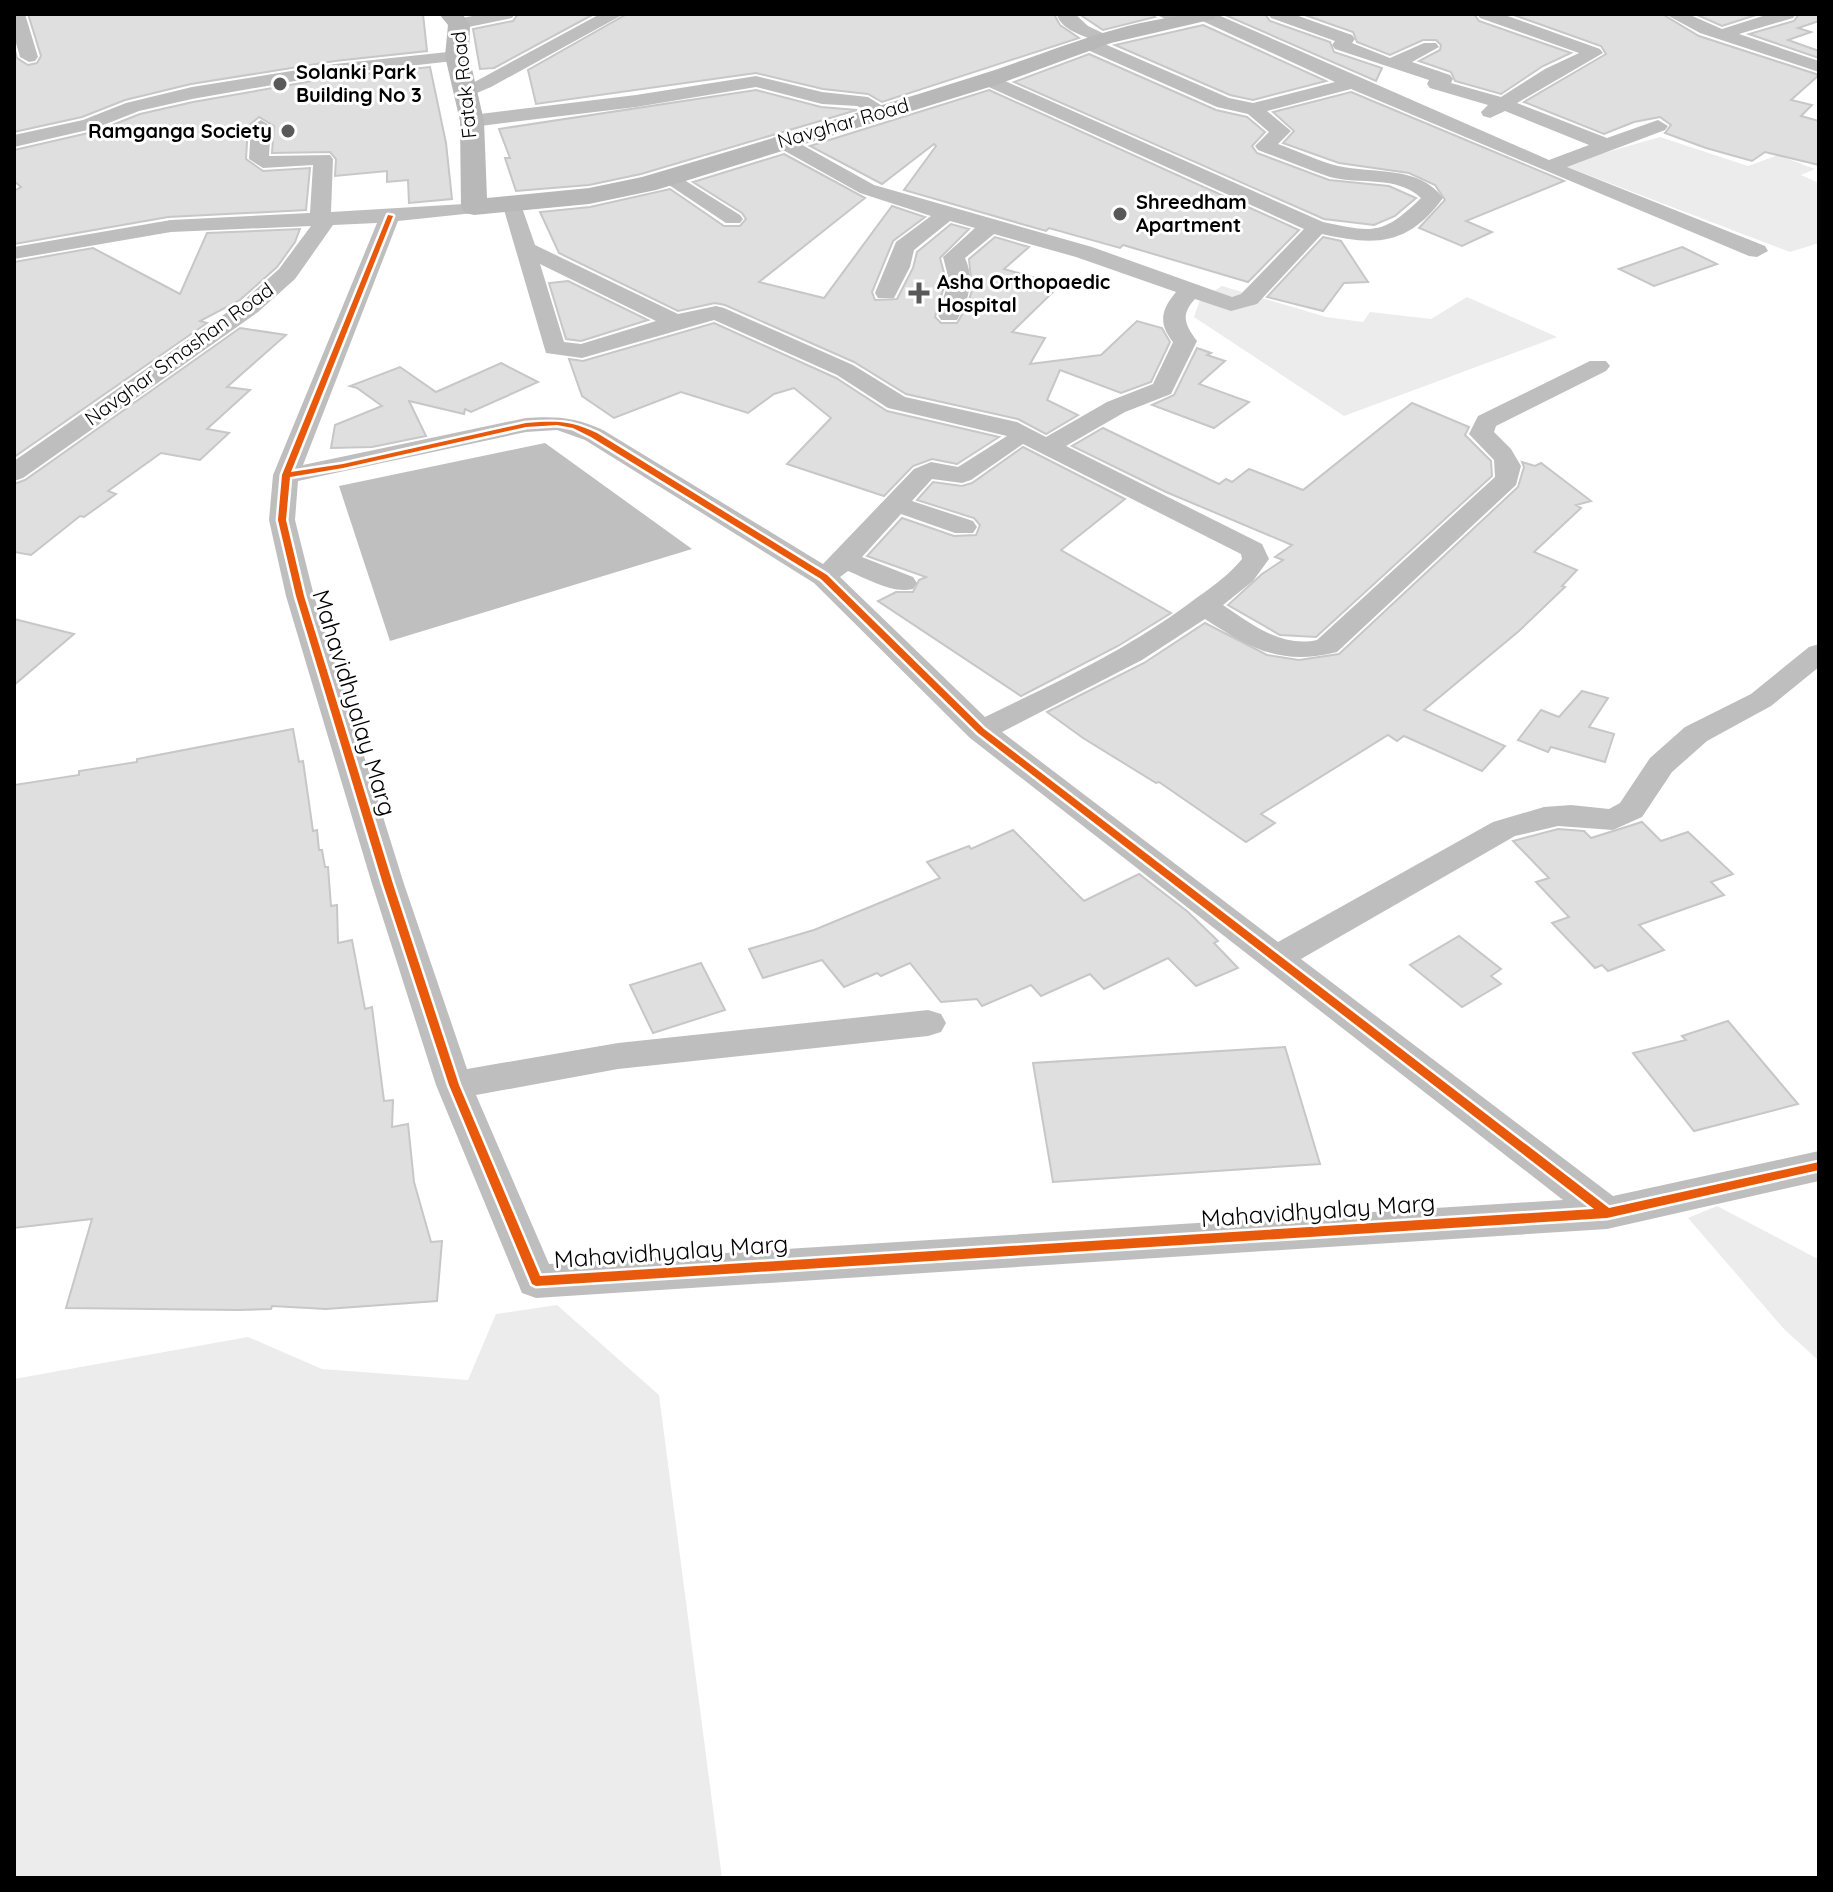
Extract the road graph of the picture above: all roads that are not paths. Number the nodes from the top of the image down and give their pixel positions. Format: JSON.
{"nodes":[{"id":1,"x":16,"y":14,"type":"edge"},
{"id":2,"x":506,"y":14,"type":"edge"},
{"id":3,"x":615,"y":14,"type":"edge"},
{"id":4,"x":1066,"y":14,"type":"edge"},
{"id":5,"x":1205,"y":14,"type":"edge"},
{"id":6,"x":1277,"y":14,"type":"edge"},
{"id":7,"x":1486,"y":14,"type":"edge"},
{"id":8,"x":1674,"y":14,"type":"edge"},
{"id":9,"x":1787,"y":14,"type":"edge"},
{"id":10,"x":1171,"y":17,"type":"edge"},
{"id":11,"x":455,"y":19,"type":"edge"},
{"id":12,"x":1722,"y":34,"type":"junction"},
{"id":13,"x":517,"y":41,"type":"dead end"},
{"id":14,"x":1097,"y":41,"type":"junction"},
{"id":15,"x":1430,"y":47,"type":"dead end"},
{"id":16,"x":548,"y":49,"type":"junction"},
{"id":17,"x":457,"y":56,"type":"junction"},
{"id":18,"x":29,"y":57,"type":"dead end"},
{"id":19,"x":1396,"y":63,"type":"junction"},
{"id":20,"x":1819,"y":67,"type":"edge"},
{"id":21,"x":988,"y":80,"type":"junction"},
{"id":22,"x":1352,"y":83,"type":"junction"},
{"id":23,"x":465,"y":92,"type":"junction"},
{"id":24,"x":1504,"y":104,"type":"junction"},
{"id":25,"x":1258,"y":108,"type":"junction"},
{"id":26,"x":883,"y":112,"type":"junction"},
{"id":27,"x":472,"y":121,"type":"junction"},
{"id":28,"x":261,"y":126,"type":"dead end"},
{"id":29,"x":1451,"y":126,"type":"junction"},
{"id":30,"x":1658,"y":126,"type":"dead end"},
{"id":31,"x":14,"y":141,"type":"edge"},
{"id":32,"x":781,"y":141,"type":"junction"},
{"id":33,"x":1606,"y":145,"type":"junction"},
{"id":34,"x":1549,"y":167,"type":"junction"},
{"id":35,"x":670,"y":177,"type":"junction"},
{"id":36,"x":512,"y":203,"type":"junction"},
{"id":37,"x":474,"y":207,"type":"junction"},
{"id":38,"x":947,"y":214,"type":"junction"},
{"id":39,"x":390,"y":216,"type":"junction"},
{"id":40,"x":324,"y":218,"type":"junction"},
{"id":41,"x":733,"y":219,"type":"dead end"},
{"id":42,"x":990,"y":226,"type":"junction"},
{"id":43,"x":1317,"y":227,"type":"junction"},
{"id":44,"x":525,"y":248,"type":"junction"},
{"id":45,"x":1757,"y":251,"type":"dead end"},
{"id":46,"x":14,"y":253,"type":"edge"},
{"id":47,"x":1190,"y":291,"type":"junction"},
{"id":48,"x":886,"y":293,"type":"dead end"},
{"id":49,"x":949,"y":315,"type":"dead end"},
{"id":50,"x":676,"y":322,"type":"junction"},
{"id":51,"x":1598,"y":366,"type":"dead end"},
{"id":52,"x":1012,"y":442,"type":"dead end"},
{"id":53,"x":1046,"y":447,"type":"junction"},
{"id":54,"x":14,"y":473,"type":"edge"},
{"id":55,"x":286,"y":475,"type":"junction"},
{"id":56,"x":895,"y":504,"type":"junction"},
{"id":57,"x":964,"y":527,"type":"dead end"},
{"id":58,"x":834,"y":569,"type":"junction"},
{"id":59,"x":903,"y":583,"type":"dead end"},
{"id":60,"x":1205,"y":606,"type":"junction"},
{"id":61,"x":1819,"y":653,"type":"edge"},
{"id":62,"x":981,"y":731,"type":"junction"},
{"id":63,"x":1276,"y":958,"type":"junction"},
{"id":64,"x":928,"y":1023,"type":"dead end"},
{"id":65,"x":454,"y":1085,"type":"junction"},
{"id":66,"x":1819,"y":1166,"type":"edge"},
{"id":67,"x":1607,"y":1213,"type":"junction"}],
"edges":[{"from":1,"to":18,"type":"street"},
{"from":2,"to":11,"type":"street"},
{"from":3,"to":16,"type":"street"},
{"from":4,"to":14,"type":"street"},
{"from":5,"to":10,"type":"main road","name":"Navghar Road"},
{"from":5,"to":22,"type":"street"},
{"from":6,"to":19,"type":"street"},
{"from":7,"to":24,"type":"street"},
{"from":8,"to":12,"type":"street"},
{"from":9,"to":12,"type":"street"},
{"from":10,"to":14,"type":"main road","name":"Navghar Road"},
{"from":11,"to":17,"type":"main road","name":"Fatak Road"},
{"from":12,"to":20,"type":"street"},
{"from":13,"to":16,"type":"street"},
{"from":14,"to":21,"type":"main road","name":"Navghar Road"},
{"from":14,"to":25,"type":"street"},
{"from":15,"to":19,"type":"street"},
{"from":16,"to":23,"type":"street"},
{"from":17,"to":23,"type":"main road","name":"Fatak Road"},
{"from":17,"to":31,"type":"street"},
{"from":19,"to":24,"type":"street"},
{"from":21,"to":26,"type":"main road","name":"Navghar Road"},
{"from":21,"to":43,"type":"street"},
{"from":22,"to":25,"type":"street"},
{"from":22,"to":29,"type":"street"},
{"from":23,"to":27,"type":"main road","name":"Fatak Road"},
{"from":24,"to":29,"type":"street"},
{"from":24,"to":33,"type":"street"},
{"from":25,"to":43,"type":"street"},
{"from":26,"to":27,"type":"street"},
{"from":26,"to":32,"type":"main road","name":"Navghar Road"},
{"from":27,"to":37,"type":"main road","name":"Fatak Road"},
{"from":28,"to":40,"type":"street"},
{"from":29,"to":34,"type":"street"},
{"from":30,"to":33,"type":"street"},
{"from":32,"to":35,"type":"main road","name":"Navghar Road"},
{"from":32,"to":38,"type":"street"},
{"from":33,"to":34,"type":"street"},
{"from":34,"to":45,"type":"street"},
{"from":35,"to":36,"type":"main road","name":"Navghar Road"},
{"from":35,"to":41,"type":"street"},
{"from":36,"to":37,"type":"main road","name":"Navghar Road"},
{"from":36,"to":44,"type":"street"},
{"from":37,"to":39,"type":"street"},
{"from":38,"to":42,"type":"street"},
{"from":38,"to":48,"type":"street"},
{"from":39,"to":40,"type":"street"},
{"from":39,"to":55,"type":"street","name":"Mahavidhyalay Marg"},
{"from":40,"to":46,"type":"street"},
{"from":40,"to":54,"type":"street","name":"Navghar Smashan Road"},
{"from":42,"to":47,"type":"street"},
{"from":42,"to":49,"type":"street"},
{"from":43,"to":47,"type":"street"},
{"from":44,"to":50,"type":"street"},
{"from":44,"to":50,"type":"street"},
{"from":47,"to":53,"type":"street"},
{"from":50,"to":53,"type":"street"},
{"from":51,"to":60,"type":"street"},
{"from":52,"to":56,"type":"street"},
{"from":53,"to":60,"type":"street"},
{"from":55,"to":58,"type":"street"},
{"from":55,"to":65,"type":"street","name":"Mahavidhyalay Marg"},
{"from":56,"to":57,"type":"street"},
{"from":56,"to":58,"type":"street"},
{"from":58,"to":59,"type":"street"},
{"from":58,"to":62,"type":"street"},
{"from":60,"to":62,"type":"street"},
{"from":61,"to":63,"type":"street"},
{"from":62,"to":63,"type":"street"},
{"from":63,"to":67,"type":"street"},
{"from":64,"to":65,"type":"street"},
{"from":65,"to":67,"type":"street","name":"Mahavidhyalay Marg"},
{"from":66,"to":67,"type":"street"}]}
